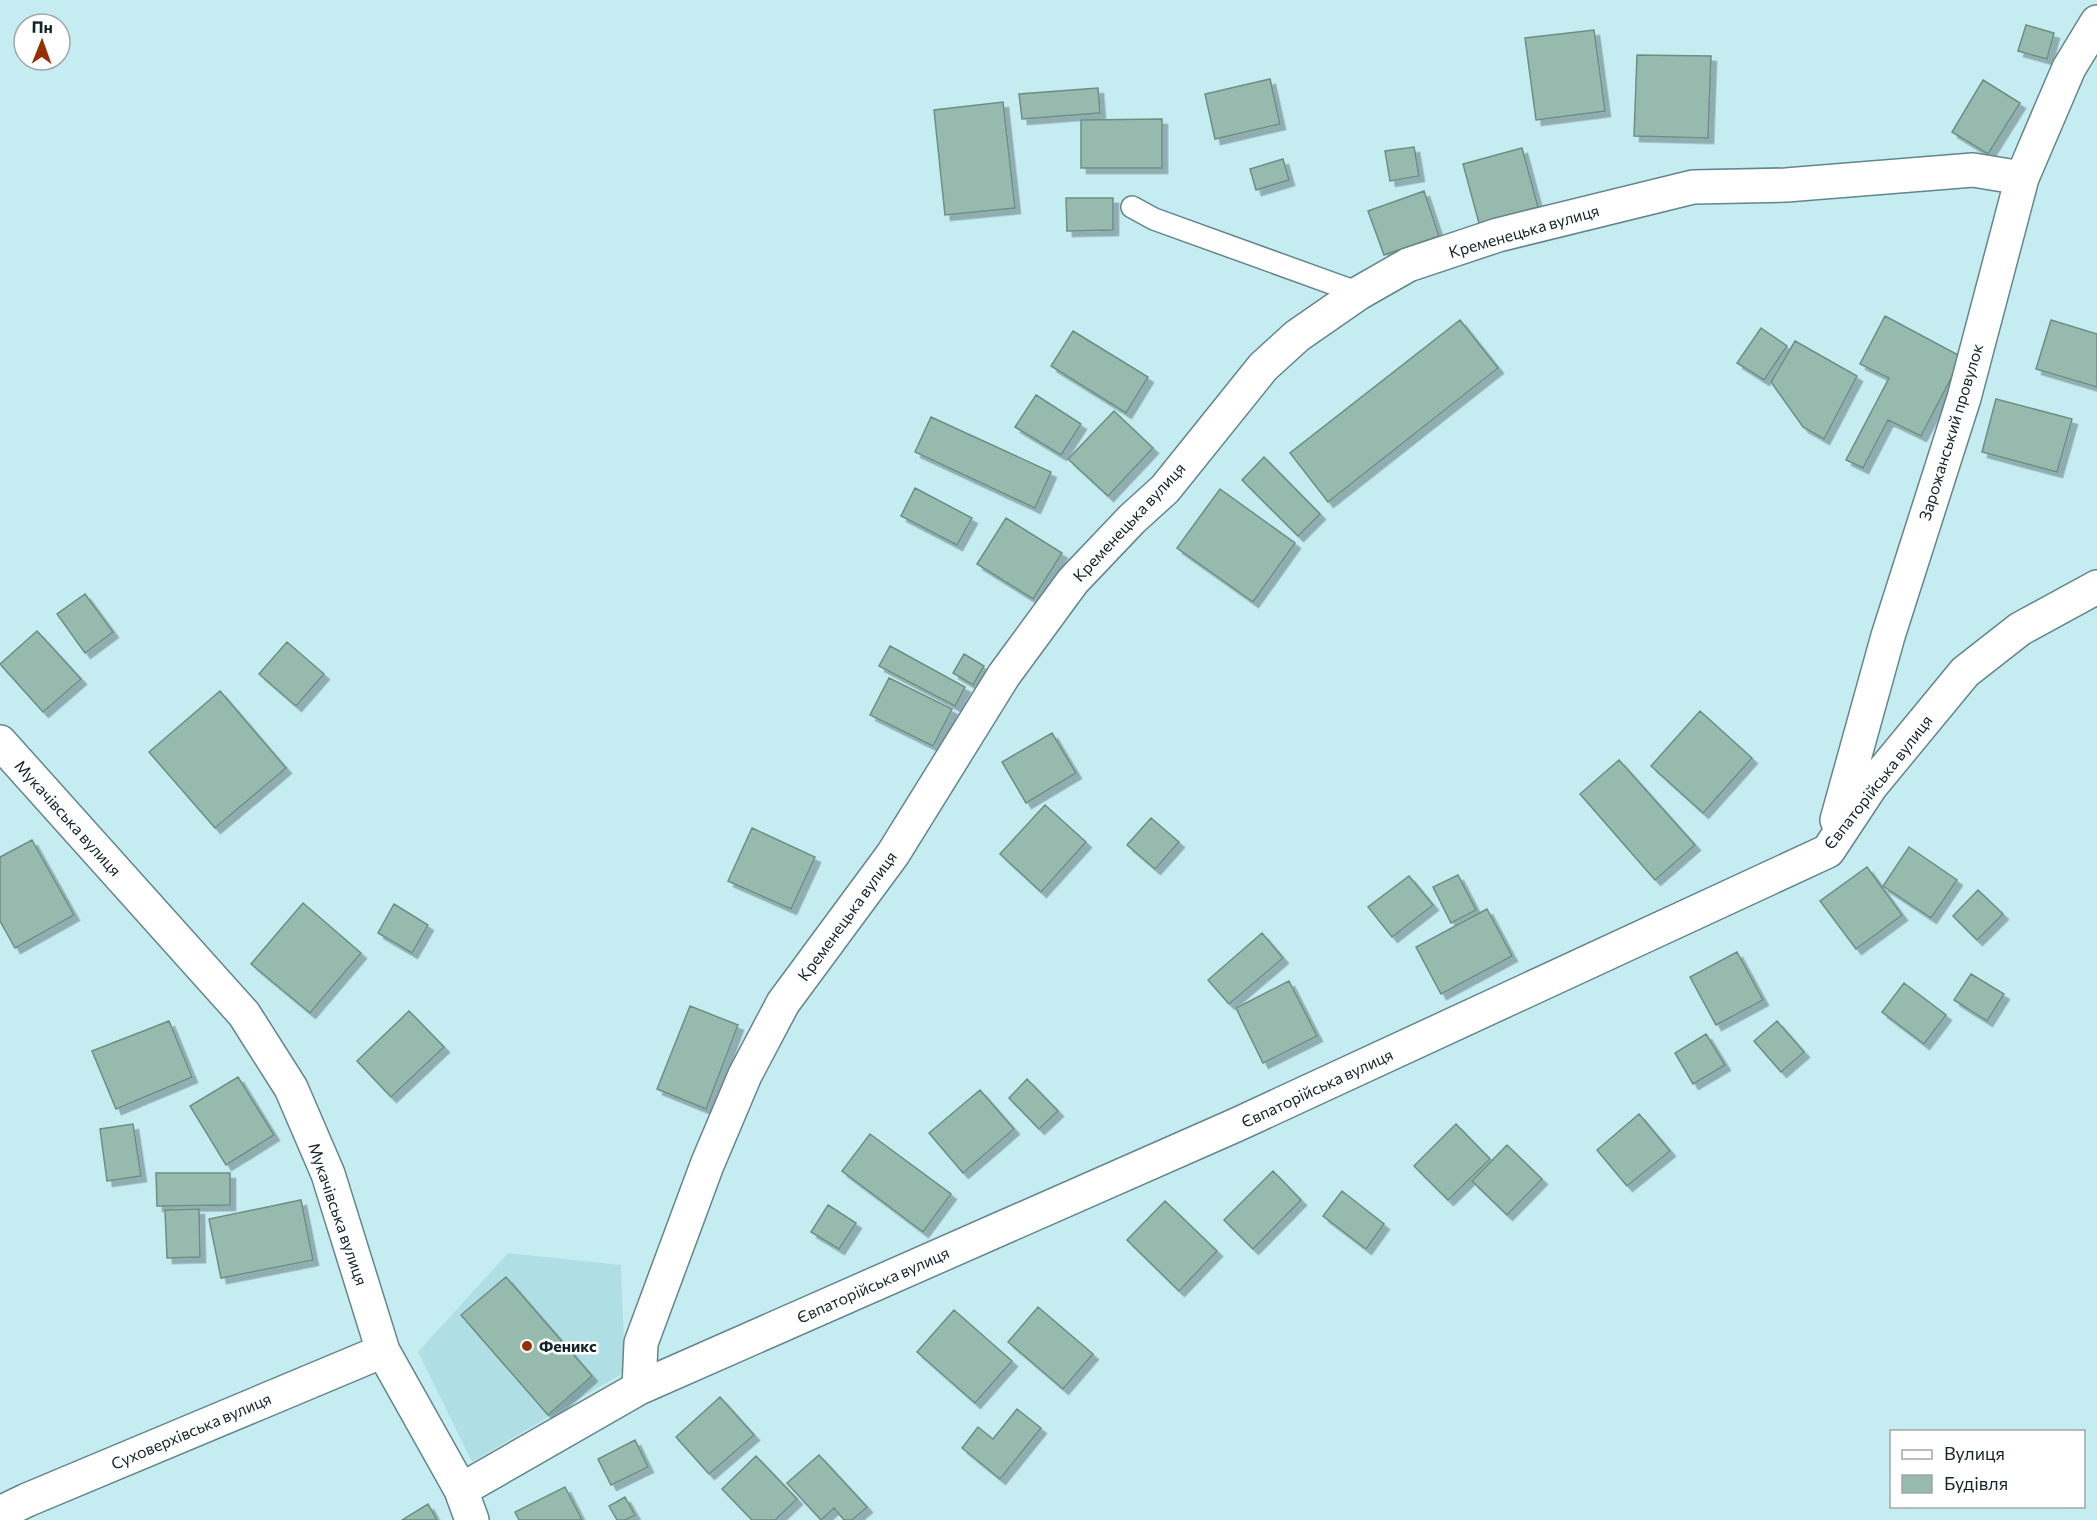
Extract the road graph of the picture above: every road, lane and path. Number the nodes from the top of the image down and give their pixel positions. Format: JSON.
{"nodes":[{"id":1,"x":2097,"y":22,"type":"edge"},
{"id":2,"x":2022,"y":178,"type":"junction"},
{"id":3,"x":1132,"y":207,"type":"dead end"},
{"id":4,"x":1359,"y":293,"type":"junction"},
{"id":5,"x":2097,"y":587,"type":"edge"},
{"id":6,"x":0,"y":742,"type":"edge"},
{"id":7,"x":1828,"y":851,"type":"junction"},
{"id":8,"x":383,"y":1351,"type":"junction"},
{"id":9,"x":639,"y":1388,"type":"junction"},
{"id":10,"x":466,"y":1505,"type":"edge"},
{"id":11,"x":0,"y":1513,"type":"edge"}],
"edges":[{"from":1,"to":2,"type":"street","name":"Зарожанський провулок"},
{"from":2,"to":4,"type":"street","name":"Кременецька вулиця"},
{"from":2,"to":7,"type":"street","name":"Зарожанський провулок"},
{"from":3,"to":4,"type":"lane"},
{"from":4,"to":9,"type":"street","name":"Кременецька вулиця"},
{"from":5,"to":7,"type":"street","name":"Євпаторійська вулиця"},
{"from":6,"to":8,"type":"street","name":"Мукачівська вулиця"},
{"from":7,"to":9,"type":"street","name":"Євпаторійська вулиця"},
{"from":8,"to":10,"type":"street","name":"Мукачівська вулиця"},
{"from":8,"to":11,"type":"street","name":"Суховерхівська вулиця"},
{"from":9,"to":10,"type":"street","name":"Євпаторійська вулиця"}]}
